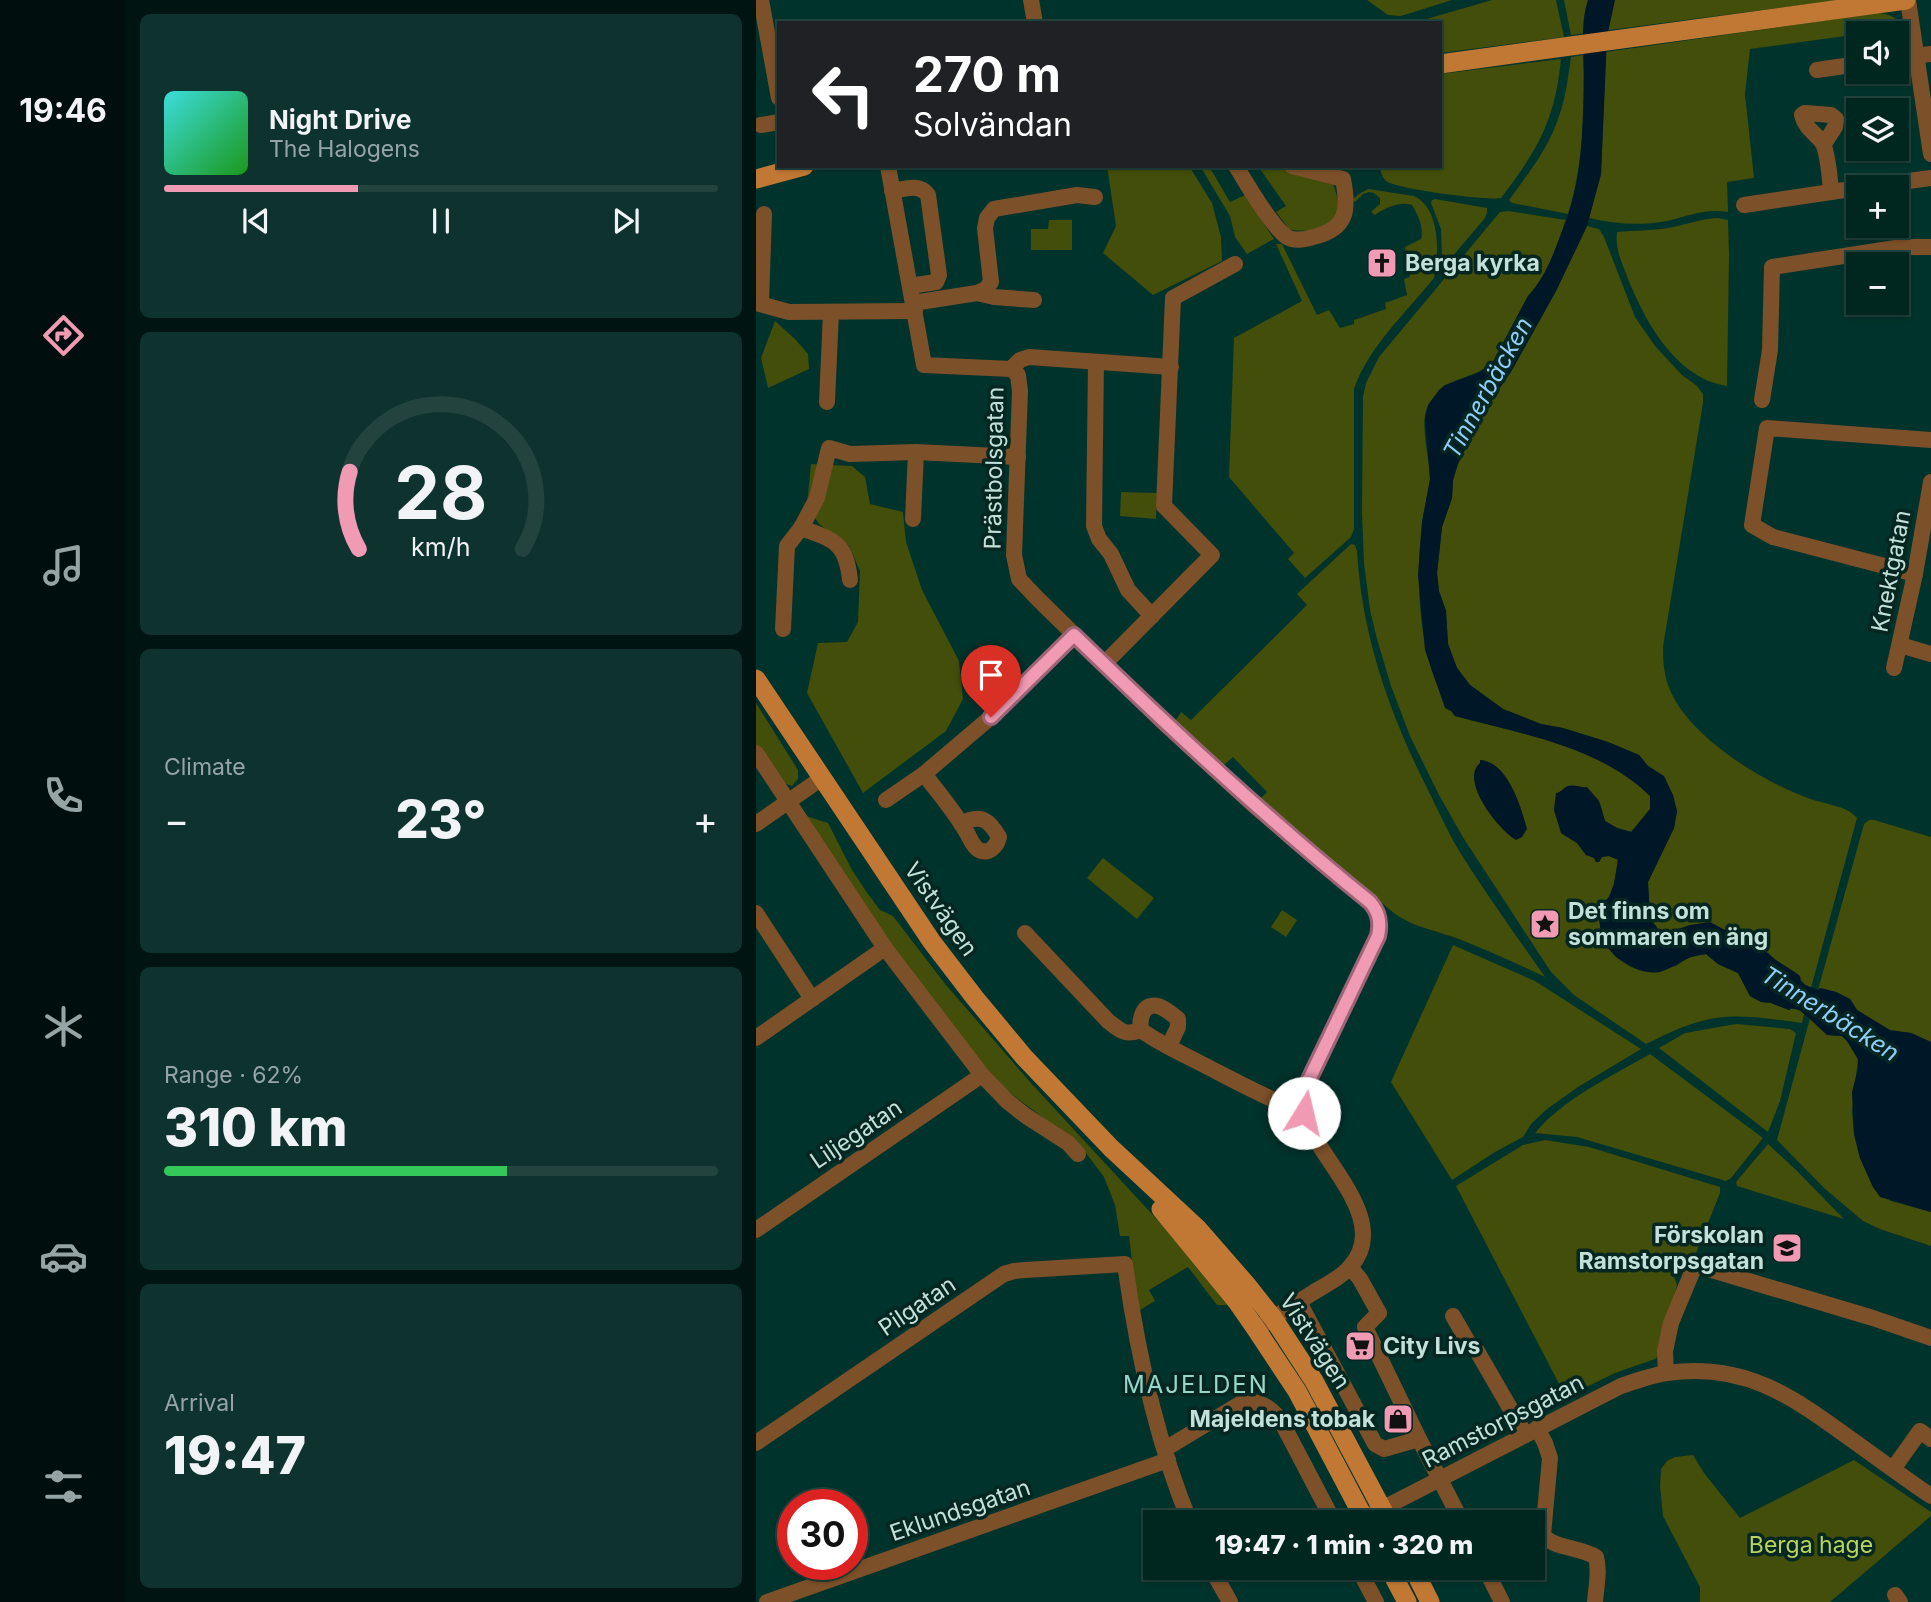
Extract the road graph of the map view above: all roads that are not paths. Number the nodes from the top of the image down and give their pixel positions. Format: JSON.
{"nodes":[{"id":1,"x":761,"y":0,"type":"edge"},
{"id":2,"x":1031,"y":0,"type":"edge"},
{"id":3,"x":1907,"y":0,"type":"edge"},
{"id":4,"x":1035,"y":21,"type":"edge"},
{"id":5,"x":1924,"y":55,"type":"edge"},
{"id":6,"x":1442,"y":64,"type":"edge"},
{"id":7,"x":776,"y":66,"type":"edge"},
{"id":8,"x":1846,"y":66,"type":"edge"},
{"id":9,"x":1817,"y":70,"type":"dead end"},
{"id":10,"x":777,"y":122,"type":"edge"},
{"id":11,"x":761,"y":125,"type":"dead end"},
{"id":12,"x":1824,"y":144,"type":"dead end"},
{"id":13,"x":1931,"y":154,"type":"edge"},
{"id":14,"x":793,"y":168,"type":"edge"},
{"id":15,"x":888,"y":168,"type":"edge"},
{"id":16,"x":1237,"y":168,"type":"edge"},
{"id":17,"x":1300,"y":168,"type":"edge"},
{"id":18,"x":1931,"y":178,"type":"edge"},
{"id":19,"x":756,"y":179,"type":"edge"},
{"id":20,"x":1909,"y":181,"type":"edge"},
{"id":21,"x":1846,"y":190,"type":"edge"},
{"id":22,"x":892,"y":191,"type":"junction"},
{"id":23,"x":1831,"y":192,"type":"junction"},
{"id":24,"x":1095,"y":197,"type":"dead end"},
{"id":25,"x":1744,"y":205,"type":"dead end"},
{"id":26,"x":764,"y":214,"type":"dead end"},
{"id":27,"x":1931,"y":247,"type":"edge"},
{"id":28,"x":1235,"y":264,"type":"dead end"},
{"id":29,"x":977,"y":293,"type":"junction"},
{"id":30,"x":913,"y":300,"type":"junction"},
{"id":31,"x":1034,"y":300,"type":"dead end"},
{"id":32,"x":759,"y":303,"type":"edge"},
{"id":33,"x":831,"y":312,"type":"junction"},
{"id":34,"x":1096,"y":362,"type":"junction"},
{"id":35,"x":1171,"y":367,"type":"junction"},
{"id":36,"x":1011,"y":369,"type":"junction"},
{"id":37,"x":1762,"y":400,"type":"dead end"},
{"id":38,"x":827,"y":402,"type":"dead end"},
{"id":39,"x":1931,"y":440,"type":"edge"},
{"id":40,"x":916,"y":452,"type":"junction"},
{"id":41,"x":1018,"y":457,"type":"junction"},
{"id":42,"x":1931,"y":482,"type":"edge"},
{"id":43,"x":913,"y":519,"type":"dead end"},
{"id":44,"x":801,"y":528,"type":"junction"},
{"id":45,"x":1915,"y":574,"type":"junction"},
{"id":46,"x":850,"y":580,"type":"dead end"},
{"id":47,"x":1152,"y":616,"type":"junction"},
{"id":48,"x":783,"y":629,"type":"dead end"},
{"id":49,"x":1074,"y":635,"type":"junction"},
{"id":50,"x":1900,"y":645,"type":"junction"},
{"id":51,"x":1931,"y":654,"type":"edge"},
{"id":52,"x":1104,"y":664,"type":"junction"},
{"id":53,"x":1894,"y":668,"type":"dead end"},
{"id":54,"x":756,"y":679,"type":"edge"},
{"id":55,"x":756,"y":753,"type":"edge"},
{"id":56,"x":924,"y":774,"type":"junction"},
{"id":57,"x":822,"y":778,"type":"junction"},
{"id":58,"x":886,"y":800,"type":"dead end"},
{"id":59,"x":788,"y":802,"type":"junction"},
{"id":60,"x":756,"y":824,"type":"edge"},
{"id":61,"x":961,"y":824,"type":"dead end"},
{"id":62,"x":756,"y":913,"type":"edge"},
{"id":63,"x":1026,"y":933,"type":"dead end"},
{"id":64,"x":885,"y":948,"type":"junction"},
{"id":65,"x":812,"y":999,"type":"junction"},
{"id":66,"x":1141,"y":1030,"type":"junction"},
{"id":67,"x":756,"y":1038,"type":"edge"},
{"id":68,"x":1169,"y":1046,"type":"junction"},
{"id":69,"x":982,"y":1075,"type":"junction"},
{"id":70,"x":1304,"y":1113,"type":"junction"},
{"id":71,"x":1078,"y":1154,"type":"dead end"},
{"id":72,"x":756,"y":1230,"type":"edge"},
{"id":73,"x":1350,"y":1268,"type":"junction"},
{"id":74,"x":1299,"y":1302,"type":"junction"},
{"id":75,"x":1453,"y":1316,"type":"dead end"},
{"id":76,"x":1264,"y":1323,"type":"junction"},
{"id":77,"x":1931,"y":1338,"type":"edge"},
{"id":78,"x":1666,"y":1373,"type":"junction"},
{"id":79,"x":1531,"y":1432,"type":"junction"},
{"id":80,"x":1419,"y":1439,"type":"junction"},
{"id":81,"x":1931,"y":1439,"type":"edge"},
{"id":82,"x":756,"y":1443,"type":"edge"},
{"id":83,"x":1166,"y":1455,"type":"junction"},
{"id":84,"x":1893,"y":1469,"type":"junction"},
{"id":85,"x":1439,"y":1479,"type":"junction"},
{"id":86,"x":1931,"y":1496,"type":"edge"},
{"id":87,"x":1186,"y":1510,"type":"edge"},
{"id":88,"x":1328,"y":1510,"type":"edge"},
{"id":89,"x":1360,"y":1510,"type":"edge"},
{"id":90,"x":1382,"y":1510,"type":"edge"},
{"id":91,"x":1394,"y":1510,"type":"edge"},
{"id":92,"x":1456,"y":1510,"type":"edge"},
{"id":93,"x":1218,"y":1580,"type":"edge"},
{"id":94,"x":1364,"y":1580,"type":"edge"},
{"id":95,"x":1395,"y":1580,"type":"edge"},
{"id":96,"x":1419,"y":1580,"type":"edge"},
{"id":97,"x":1491,"y":1580,"type":"edge"},
{"id":98,"x":767,"y":1602,"type":"edge"},
{"id":99,"x":1230,"y":1602,"type":"edge"},
{"id":100,"x":1376,"y":1602,"type":"edge"},
{"id":101,"x":1407,"y":1602,"type":"edge"},
{"id":102,"x":1430,"y":1602,"type":"edge"},
{"id":103,"x":1502,"y":1602,"type":"edge"},
{"id":104,"x":1595,"y":1602,"type":"edge"}],
"edges":[{"from":1,"to":7,"type":"street"},
{"from":2,"to":4,"type":"street"},
{"from":3,"to":5,"type":"street"},
{"from":3,"to":6,"type":"main road"},
{"from":5,"to":13,"type":"street"},
{"from":8,"to":9,"type":"street"},
{"from":10,"to":11,"type":"street"},
{"from":12,"to":23,"type":"street"},
{"from":14,"to":19,"type":"main road"},
{"from":15,"to":22,"type":"street","name":"Prästbolsgatan"},
{"from":16,"to":17,"type":"street"},
{"from":18,"to":20,"type":"street"},
{"from":21,"to":23,"type":"street"},
{"from":22,"to":30,"type":"street","name":"Prästbolsgatan"},
{"from":22,"to":30,"type":"street"},
{"from":23,"to":25,"type":"street"},
{"from":24,"to":29,"type":"street"},
{"from":26,"to":32,"type":"street"},
{"from":27,"to":37,"type":"street"},
{"from":28,"to":35,"type":"street"},
{"from":29,"to":30,"type":"street"},
{"from":29,"to":31,"type":"street"},
{"from":30,"to":33,"type":"street"},
{"from":30,"to":36,"type":"street","name":"Prästbolsgatan"},
{"from":32,"to":33,"type":"street"},
{"from":33,"to":38,"type":"street"},
{"from":34,"to":35,"type":"street"},
{"from":34,"to":36,"type":"street"},
{"from":34,"to":47,"type":"street"},
{"from":35,"to":47,"type":"street"},
{"from":36,"to":41,"type":"street","name":"Prästbolsgatan"},
{"from":39,"to":45,"type":"street"},
{"from":40,"to":41,"type":"street"},
{"from":40,"to":43,"type":"street"},
{"from":40,"to":44,"type":"street"},
{"from":41,"to":49,"type":"street","name":"Prästbolsgatan"},
{"from":42,"to":45,"type":"street","name":"Knektgatan"},
{"from":44,"to":46,"type":"street"},
{"from":44,"to":48,"type":"street"},
{"from":45,"to":50,"type":"street","name":"Knektgatan"},
{"from":47,"to":52,"type":"street"},
{"from":49,"to":52,"type":"street","name":"Prästbolsgatan"},
{"from":49,"to":56,"type":"street"},
{"from":50,"to":51,"type":"street"},
{"from":50,"to":53,"type":"street","name":"Knektgatan"},
{"from":52,"to":70,"type":"street","name":"Prästbolsgatan"},
{"from":54,"to":57,"type":"main road","name":"Vistvägen"},
{"from":55,"to":59,"type":"street"},
{"from":56,"to":58,"type":"street"},
{"from":56,"to":61,"type":"street"},
{"from":57,"to":59,"type":"street"},
{"from":57,"to":76,"type":"main road","name":"Vistvägen"},
{"from":59,"to":60,"type":"street"},
{"from":59,"to":64,"type":"street"},
{"from":62,"to":65,"type":"street"},
{"from":63,"to":66,"type":"street"},
{"from":64,"to":65,"type":"street"},
{"from":64,"to":69,"type":"street"},
{"from":65,"to":67,"type":"street"},
{"from":66,"to":68,"type":"street"},
{"from":66,"to":68,"type":"street"},
{"from":68,"to":70,"type":"street"},
{"from":69,"to":71,"type":"street"},
{"from":69,"to":72,"type":"street","name":"Liljegatan"},
{"from":70,"to":73,"type":"street"},
{"from":73,"to":74,"type":"street"},
{"from":73,"to":80,"type":"street"},
{"from":74,"to":76,"type":"street"},
{"from":74,"to":80,"type":"street"},
{"from":75,"to":79,"type":"street"},
{"from":76,"to":89,"type":"main road","name":"Vistvägen"},
{"from":76,"to":90,"type":"main road","name":"Vistvägen"},
{"from":77,"to":78,"type":"street"},
{"from":78,"to":79,"type":"street","name":"Ramstorpsgatan"},
{"from":78,"to":84,"type":"street","name":"Ramstorpsgatan"},
{"from":79,"to":85,"type":"street","name":"Ramstorpsgatan"},
{"from":79,"to":104,"type":"street"},
{"from":80,"to":85,"type":"street"},
{"from":81,"to":84,"type":"street"},
{"from":82,"to":83,"type":"street","name":"Pilgatan"},
{"from":83,"to":87,"type":"street"},
{"from":83,"to":88,"type":"street","name":"Eklundsgatan"},
{"from":83,"to":98,"type":"street","name":"Eklundsgatan"},
{"from":84,"to":86,"type":"street","name":"Ramstorpsgatan"},
{"from":85,"to":91,"type":"street","name":"Ramstorpsgatan"},
{"from":85,"to":92,"type":"street"},
{"from":93,"to":99,"type":"street"},
{"from":94,"to":100,"type":"street"},
{"from":95,"to":101,"type":"main road"},
{"from":96,"to":102,"type":"main road"},
{"from":97,"to":103,"type":"street"}]}
